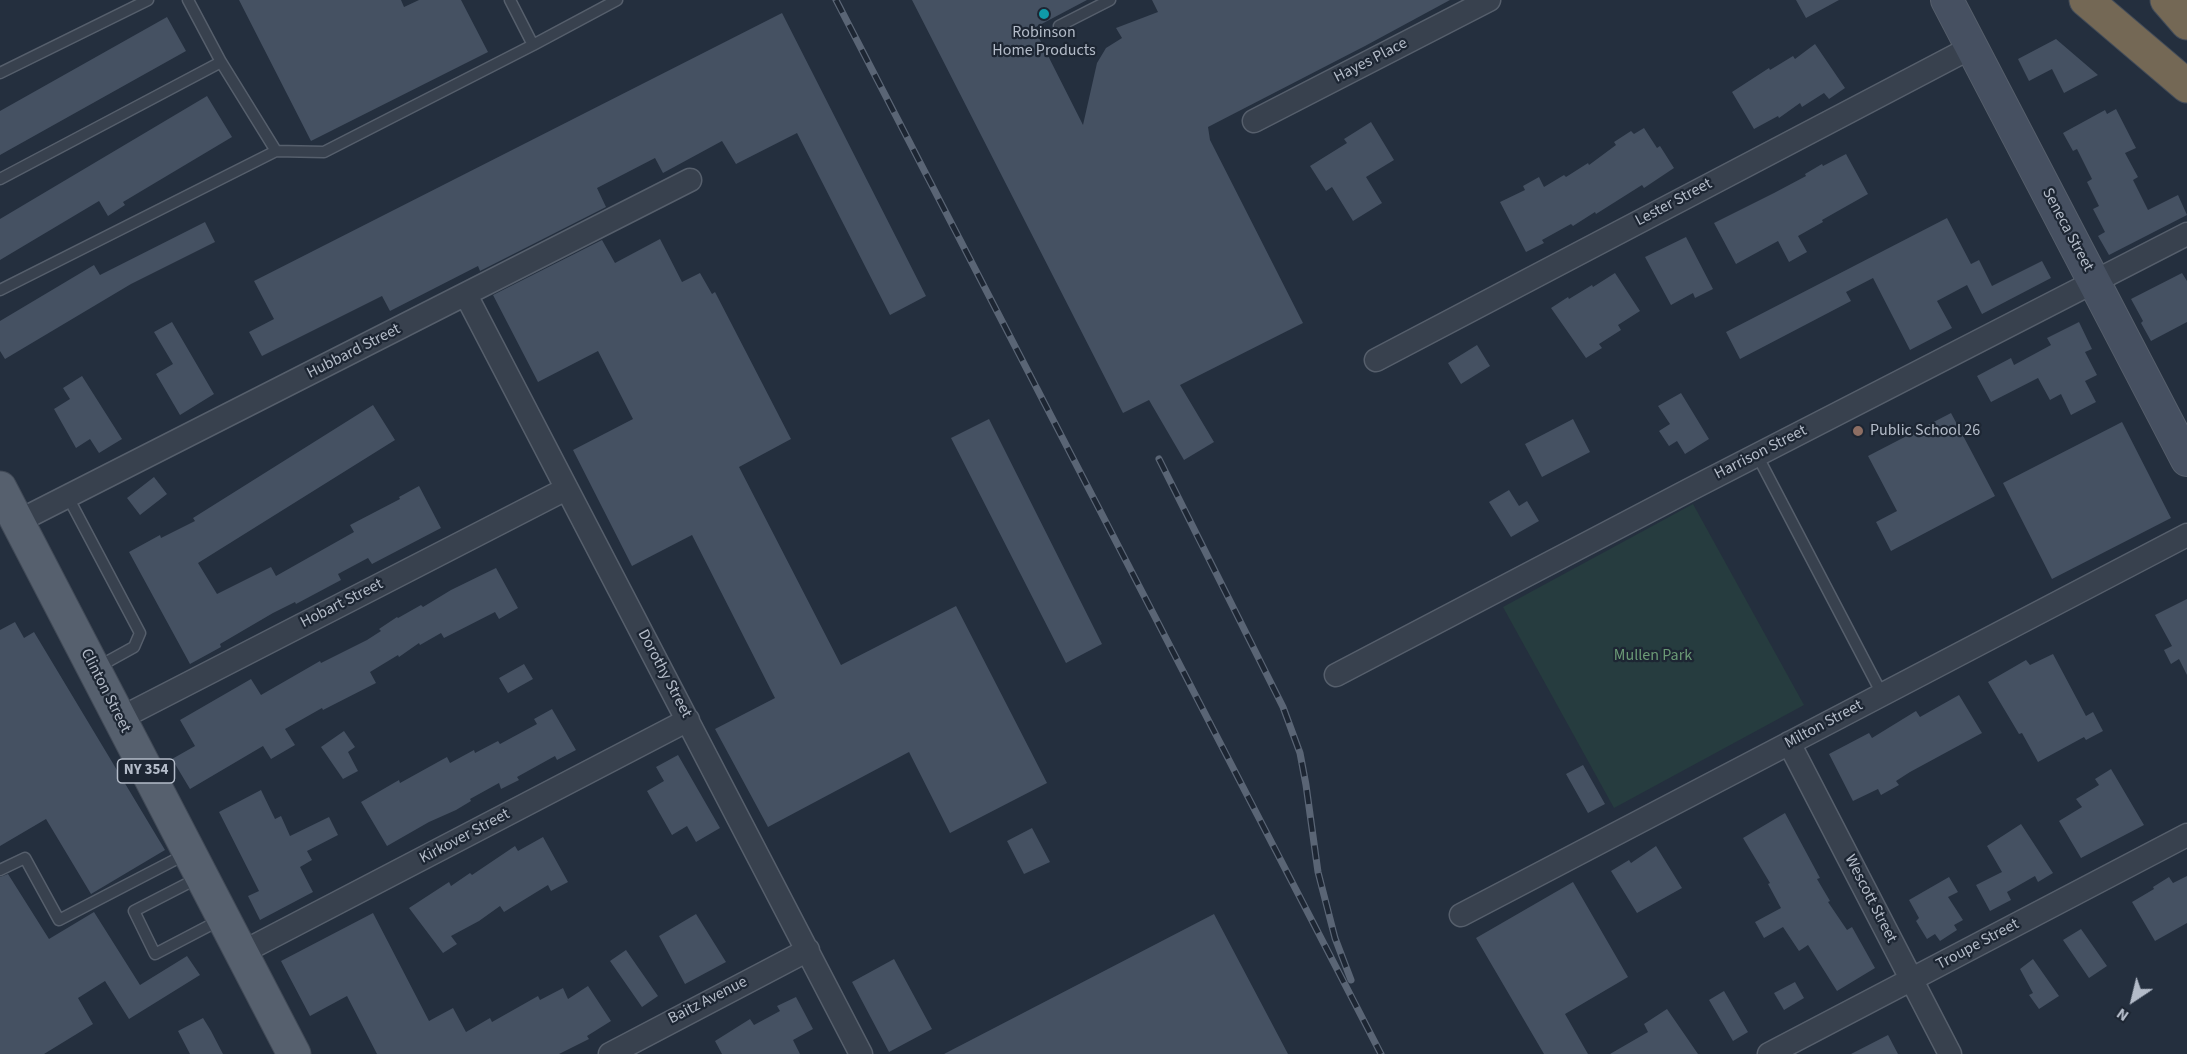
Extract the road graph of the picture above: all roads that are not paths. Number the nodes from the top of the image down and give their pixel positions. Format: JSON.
{"nodes":[{"id":1,"x":148,"y":0,"type":"edge"},
{"id":2,"x":188,"y":0,"type":"edge"},
{"id":3,"x":510,"y":0,"type":"edge"},
{"id":4,"x":617,"y":0,"type":"edge"},
{"id":5,"x":1110,"y":0,"type":"edge"},
{"id":6,"x":1488,"y":0,"type":"edge"},
{"id":7,"x":1947,"y":0,"type":"edge"},
{"id":8,"x":2086,"y":0,"type":"edge"},
{"id":9,"x":2167,"y":0,"type":"edge"},
{"id":10,"x":2187,"y":23,"type":"edge"},
{"id":11,"x":1059,"y":26,"type":"dead end"},
{"id":12,"x":533,"y":45,"type":"junction"},
{"id":13,"x":1972,"y":47,"type":"junction"},
{"id":14,"x":221,"y":62,"type":"junction"},
{"id":15,"x":0,"y":73,"type":"edge"},
{"id":16,"x":2187,"y":87,"type":"edge"},
{"id":17,"x":1254,"y":121,"type":"dead end"},
{"id":18,"x":276,"y":151,"type":"junction"},
{"id":19,"x":0,"y":179,"type":"edge"},
{"id":20,"x":690,"y":180,"type":"dead end"},
{"id":21,"x":2187,"y":234,"type":"edge"},
{"id":22,"x":2094,"y":282,"type":"junction"},
{"id":23,"x":0,"y":290,"type":"edge"},
{"id":24,"x":466,"y":295,"type":"junction"},
{"id":25,"x":1376,"y":360,"type":"dead end"},
{"id":26,"x":1757,"y":455,"type":"junction"},
{"id":27,"x":2187,"y":460,"type":"edge"},
{"id":28,"x":0,"y":488,"type":"edge"},
{"id":29,"x":566,"y":489,"type":"junction"},
{"id":30,"x":68,"y":497,"type":"junction"},
{"id":31,"x":17,"y":522,"type":"junction"},
{"id":32,"x":2187,"y":535,"type":"edge"},
{"id":33,"x":94,"y":669,"type":"junction"},
{"id":34,"x":1336,"y":675,"type":"dead end"},
{"id":35,"x":1882,"y":694,"type":"junction"},
{"id":36,"x":119,"y":719,"type":"junction"},
{"id":37,"x":688,"y":720,"type":"junction"},
{"id":38,"x":1789,"y":743,"type":"junction"},
{"id":39,"x":2187,"y":835,"type":"edge"},
{"id":40,"x":195,"y":864,"type":"junction"},
{"id":41,"x":0,"y":870,"type":"edge"},
{"id":42,"x":1461,"y":915,"type":"dead end"},
{"id":43,"x":223,"y":918,"type":"junction"},
{"id":44,"x":807,"y":950,"type":"junction"},
{"id":45,"x":241,"y":953,"type":"junction"},
{"id":46,"x":1912,"y":980,"type":"junction"},
{"id":47,"x":294,"y":1054,"type":"edge"},
{"id":48,"x":610,"y":1054,"type":"edge"},
{"id":49,"x":861,"y":1054,"type":"edge"},
{"id":50,"x":1768,"y":1054,"type":"edge"},
{"id":51,"x":1950,"y":1054,"type":"edge"}],
"edges":[{"from":1,"to":15,"type":"lane"},
{"from":2,"to":14,"type":"lane"},
{"from":3,"to":12,"type":"lane"},
{"from":4,"to":12,"type":"lane"},
{"from":5,"to":11,"type":"lane"},
{"from":6,"to":17,"type":"street","name":"Hayes Place"},
{"from":7,"to":13,"type":"main road","name":"Seneca Street"},
{"from":8,"to":16,"type":"highway"},
{"from":9,"to":10,"type":"highway"},
{"from":12,"to":18,"type":"lane"},
{"from":13,"to":22,"type":"main road","name":"Seneca Street"},
{"from":13,"to":25,"type":"street","name":"Lester Street"},
{"from":14,"to":18,"type":"lane"},
{"from":14,"to":19,"type":"lane"},
{"from":18,"to":23,"type":"lane"},
{"from":20,"to":24,"type":"street","name":"Hubbard Street"},
{"from":21,"to":22,"type":"street","name":"Harrison Street"},
{"from":22,"to":26,"type":"street","name":"Harrison Street"},
{"from":22,"to":27,"type":"main road","name":"Seneca Street"},
{"from":24,"to":29,"type":"street","name":"Dorothy Street"},
{"from":24,"to":30,"type":"street","name":"Hubbard Street"},
{"from":26,"to":34,"type":"street","name":"Harrison Street"},
{"from":26,"to":35,"type":"lane"},
{"from":28,"to":31,"type":"main road","name":"Clinton Street","number":"NY 354"},
{"from":29,"to":36,"type":"street","name":"Hobart Street"},
{"from":29,"to":37,"type":"street","name":"Dorothy Street"},
{"from":30,"to":31,"type":"street","name":"Hubbard Street"},
{"from":30,"to":33,"type":"lane"},
{"from":31,"to":33,"type":"main road","name":"Clinton Street","number":"NY 354"},
{"from":32,"to":35,"type":"street","name":"Milton Street"},
{"from":33,"to":36,"type":"main road","name":"Clinton Street","number":"NY 354"},
{"from":35,"to":38,"type":"street","name":"Milton Street"},
{"from":36,"to":40,"type":"main road","name":"Clinton Street","number":"NY 354"},
{"from":37,"to":44,"type":"street","name":"Dorothy Street"},
{"from":37,"to":45,"type":"street","name":"Kirkover Street"},
{"from":38,"to":42,"type":"street","name":"Milton Street"},
{"from":38,"to":46,"type":"street","name":"Wescott Street"},
{"from":39,"to":46,"type":"street","name":"Troupe Street"},
{"from":40,"to":41,"type":"lane"},
{"from":40,"to":43,"type":"main road","name":"Clinton Street","number":"NY 354"},
{"from":40,"to":43,"type":"lane"},
{"from":43,"to":45,"type":"main road","name":"Clinton Street","number":"NY 354"},
{"from":44,"to":48,"type":"street","name":"Baitz Avenue"},
{"from":44,"to":49,"type":"street","name":"Dorothy Street"},
{"from":45,"to":47,"type":"main road","name":"Clinton Street","number":"NY 354"},
{"from":46,"to":50,"type":"street","name":"Troupe Street"},
{"from":46,"to":51,"type":"street","name":"Wescott Street"}]}
